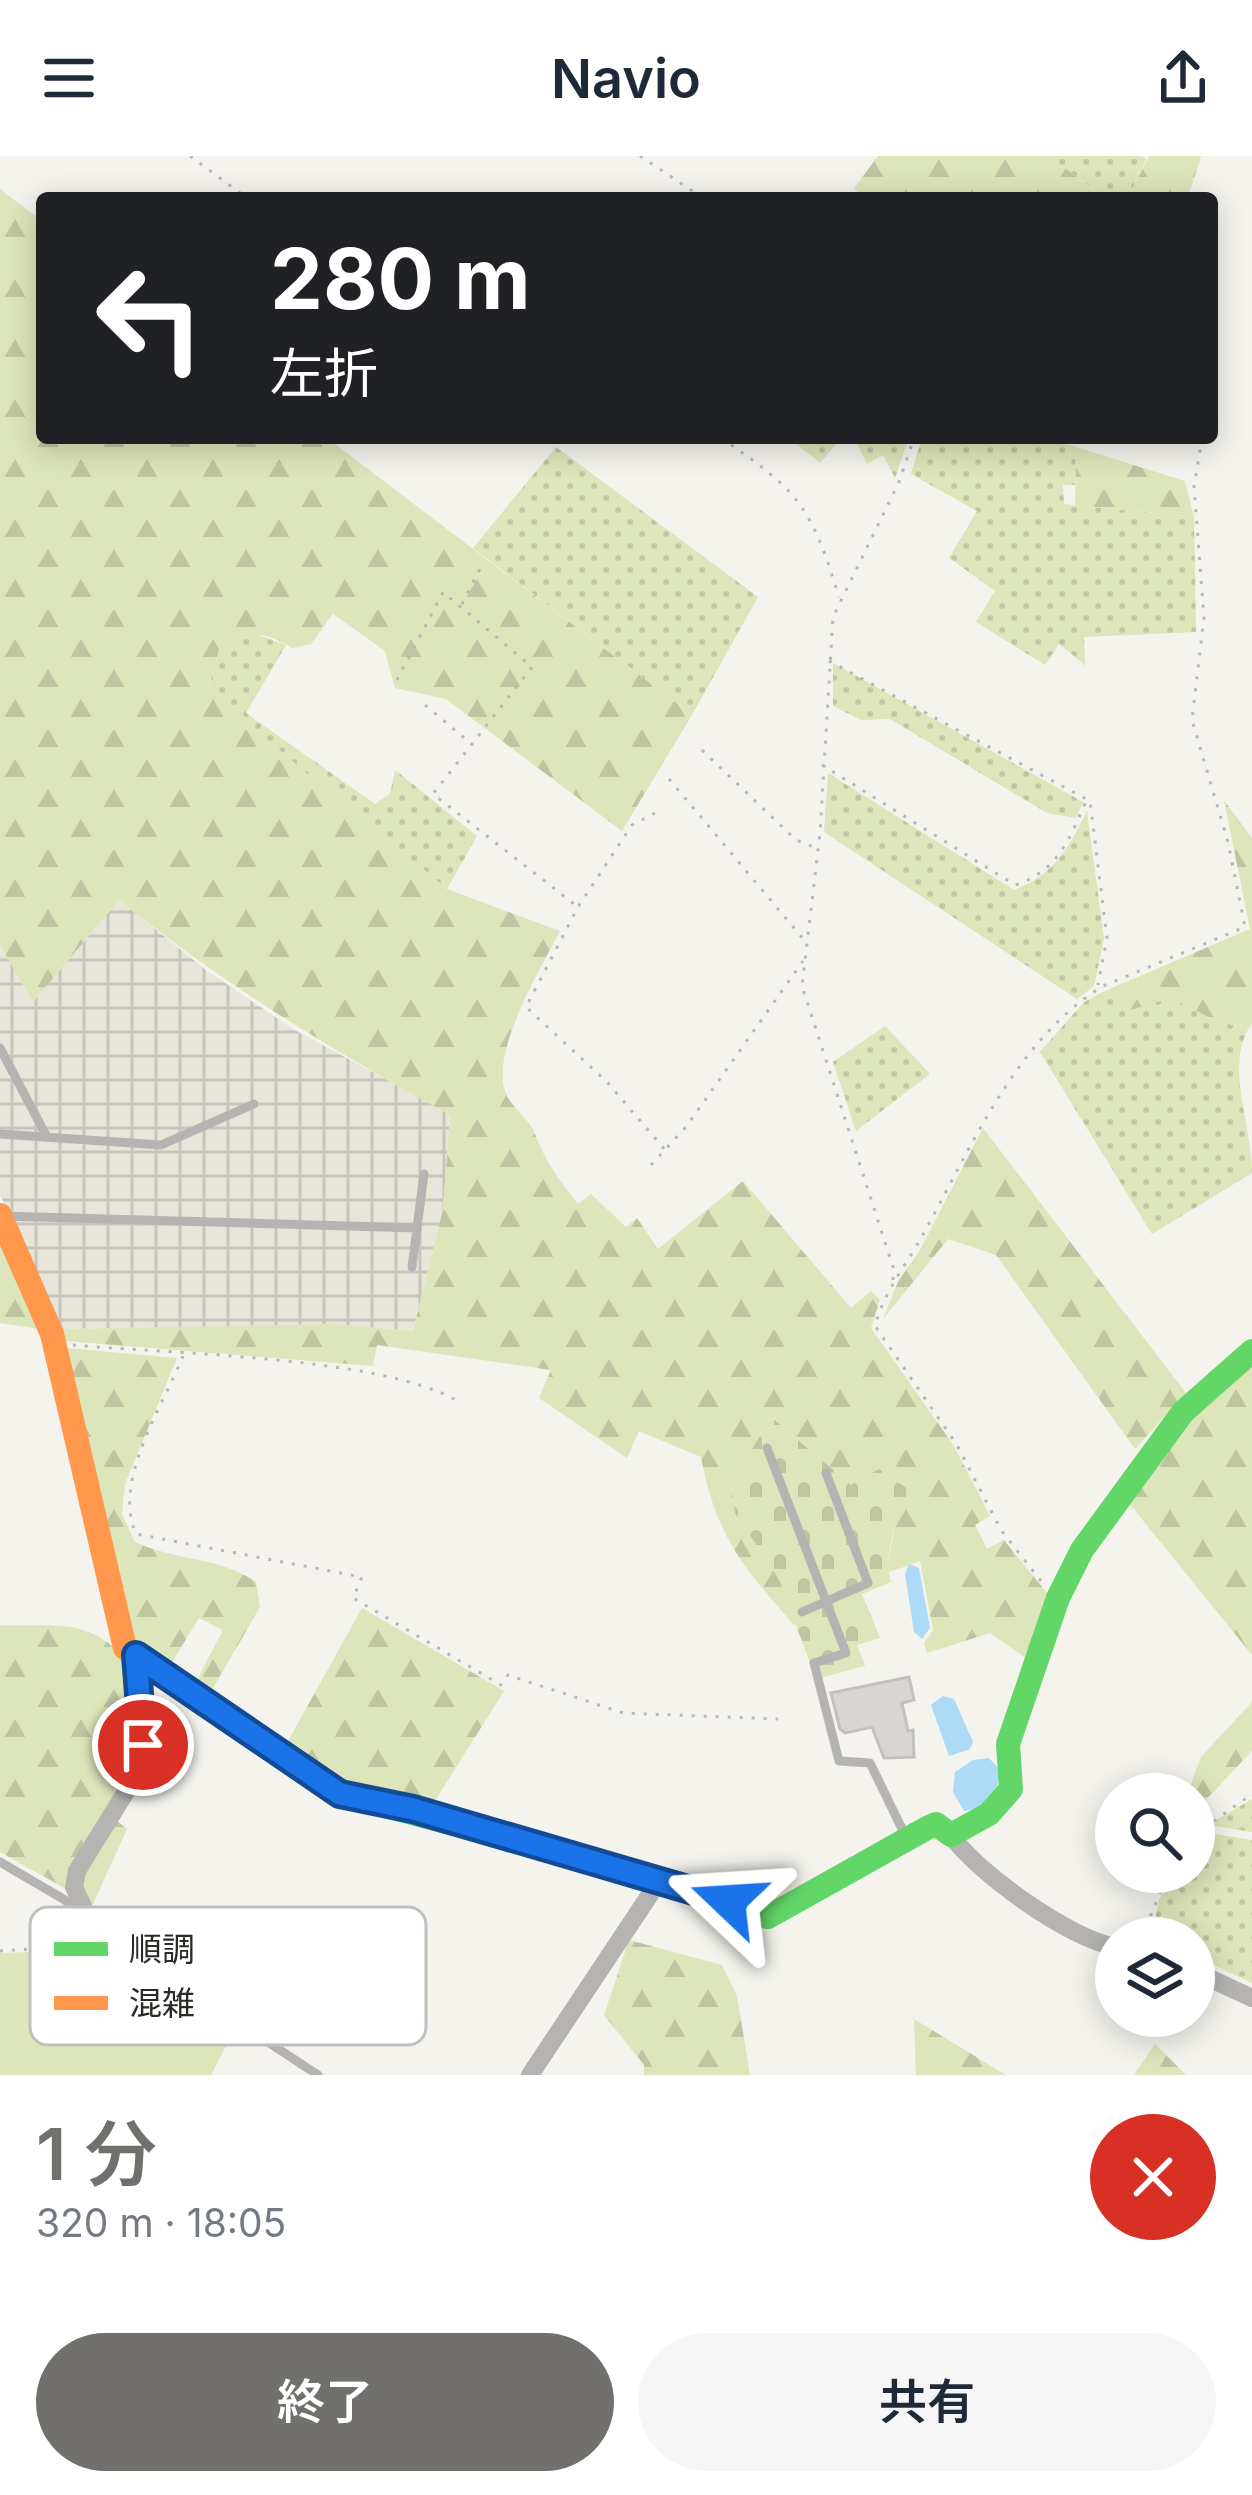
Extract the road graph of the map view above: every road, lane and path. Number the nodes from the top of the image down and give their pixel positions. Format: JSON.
{"nodes":[{"id":1,"x":190,"y":156,"type":"edge"},
{"id":2,"x":640,"y":156,"type":"edge"},
{"id":3,"x":239,"y":192,"type":"edge"},
{"id":4,"x":694,"y":192,"type":"edge"},
{"id":5,"x":730,"y":444,"type":"edge"},
{"id":6,"x":912,"y":444,"type":"edge"},
{"id":7,"x":1201,"y":444,"type":"edge"},
{"id":8,"x":483,"y":563,"type":"dead end"},
{"id":9,"x":840,"y":599,"type":"junction"},
{"id":10,"x":460,"y":607,"type":"junction"},
{"id":11,"x":827,"y":660,"type":"junction"},
{"id":12,"x":398,"y":680,"type":"dead end"},
{"id":13,"x":424,"y":705,"type":"dead end"},
{"id":14,"x":472,"y":744,"type":"junction"},
{"id":15,"x":702,"y":750,"type":"dead end"},
{"id":16,"x":823,"y":765,"type":"junction"},
{"id":17,"x":669,"y":779,"type":"dead end"},
{"id":18,"x":1087,"y":800,"type":"junction"},
{"id":19,"x":655,"y":813,"type":"dead end"},
{"id":20,"x":818,"y":849,"type":"junction"},
{"id":21,"x":578,"y":907,"type":"junction"},
{"id":22,"x":806,"y":943,"type":"junction"},
{"id":23,"x":804,"y":960,"type":"junction"},
{"id":24,"x":1098,"y":989,"type":"junction"},
{"id":25,"x":0,"y":1048,"type":"edge"},
{"id":26,"x":254,"y":1104,"type":"dead end"},
{"id":27,"x":0,"y":1134,"type":"edge"},
{"id":28,"x":47,"y":1137,"type":"junction"},
{"id":29,"x":666,"y":1151,"type":"junction"},
{"id":30,"x":651,"y":1165,"type":"dead end"},
{"id":31,"x":424,"y":1174,"type":"dead end"},
{"id":32,"x":0,"y":1215,"type":"edge"},
{"id":33,"x":417,"y":1228,"type":"junction"},
{"id":34,"x":412,"y":1267,"type":"dead end"},
{"id":35,"x":892,"y":1281,"type":"junction"},
{"id":36,"x":54,"y":1343,"type":"junction"},
{"id":37,"x":1252,"y":1351,"type":"edge"},
{"id":38,"x":183,"y":1356,"type":"junction"},
{"id":39,"x":456,"y":1400,"type":"dead end"},
{"id":40,"x":767,"y":1448,"type":"dead end"},
{"id":41,"x":826,"y":1473,"type":"dead end"},
{"id":42,"x":1058,"y":1598,"type":"junction"},
{"id":43,"x":821,"y":1600,"type":"junction"},
{"id":44,"x":802,"y":1612,"type":"dead end"},
{"id":45,"x":136,"y":1655,"type":"junction"},
{"id":46,"x":778,"y":1719,"type":"dead end"},
{"id":47,"x":1252,"y":1794,"type":"edge"},
{"id":48,"x":1215,"y":1820,"type":"edge"},
{"id":49,"x":951,"y":1835,"type":"junction"},
{"id":50,"x":908,"y":1840,"type":"junction"},
{"id":51,"x":0,"y":1862,"type":"edge"},
{"id":52,"x":661,"y":1878,"type":"junction"},
{"id":53,"x":72,"y":1907,"type":"edge"},
{"id":54,"x":83,"y":1907,"type":"edge"},
{"id":55,"x":1095,"y":1938,"type":"edge"},
{"id":56,"x":30,"y":1949,"type":"edge"},
{"id":57,"x":0,"y":1951,"type":"edge"},
{"id":58,"x":1215,"y":1981,"type":"edge"},
{"id":59,"x":1252,"y":1998,"type":"edge"},
{"id":60,"x":273,"y":2045,"type":"edge"},
{"id":61,"x":318,"y":2075,"type":"edge"},
{"id":62,"x":530,"y":2075,"type":"edge"}],
"edges":[{"from":1,"to":3,"type":"path"},
{"from":2,"to":4,"type":"path"},
{"from":5,"to":9,"type":"path"},
{"from":6,"to":9,"type":"path"},
{"from":7,"to":24,"type":"path"},
{"from":8,"to":10,"type":"path"},
{"from":9,"to":11,"type":"path"},
{"from":10,"to":12,"type":"path"},
{"from":10,"to":14,"type":"path"},
{"from":11,"to":16,"type":"path"},
{"from":11,"to":18,"type":"path"},
{"from":13,"to":14,"type":"path"},
{"from":14,"to":21,"type":"path"},
{"from":15,"to":20,"type":"path"},
{"from":16,"to":18,"type":"path"},
{"from":16,"to":20,"type":"path"},
{"from":17,"to":22,"type":"path"},
{"from":18,"to":24,"type":"path"},
{"from":19,"to":21,"type":"path"},
{"from":20,"to":22,"type":"path"},
{"from":21,"to":29,"type":"path"},
{"from":22,"to":23,"type":"path"},
{"from":23,"to":29,"type":"path"},
{"from":23,"to":35,"type":"path"},
{"from":24,"to":35,"type":"path"},
{"from":25,"to":28,"type":"lane"},
{"from":26,"to":28,"type":"lane"},
{"from":27,"to":28,"type":"lane"},
{"from":29,"to":30,"type":"path"},
{"from":31,"to":33,"type":"lane"},
{"from":32,"to":33,"type":"lane"},
{"from":32,"to":36,"type":"street"},
{"from":33,"to":34,"type":"lane"},
{"from":35,"to":42,"type":"path"},
{"from":36,"to":38,"type":"path"},
{"from":36,"to":45,"type":"street"},
{"from":37,"to":42,"type":"street"},
{"from":38,"to":39,"type":"path"},
{"from":38,"to":46,"type":"path"},
{"from":40,"to":43,"type":"lane"},
{"from":41,"to":43,"type":"lane"},
{"from":42,"to":49,"type":"street"},
{"from":43,"to":44,"type":"lane"},
{"from":43,"to":50,"type":"lane"},
{"from":45,"to":52,"type":"street"},
{"from":45,"to":54,"type":"street"},
{"from":47,"to":48,"type":"path"},
{"from":49,"to":50,"type":"street"},
{"from":49,"to":55,"type":"street"},
{"from":50,"to":52,"type":"street"},
{"from":51,"to":53,"type":"lane"},
{"from":52,"to":62,"type":"street"},
{"from":56,"to":57,"type":"path"},
{"from":58,"to":59,"type":"street"},
{"from":60,"to":61,"type":"lane"}]}
